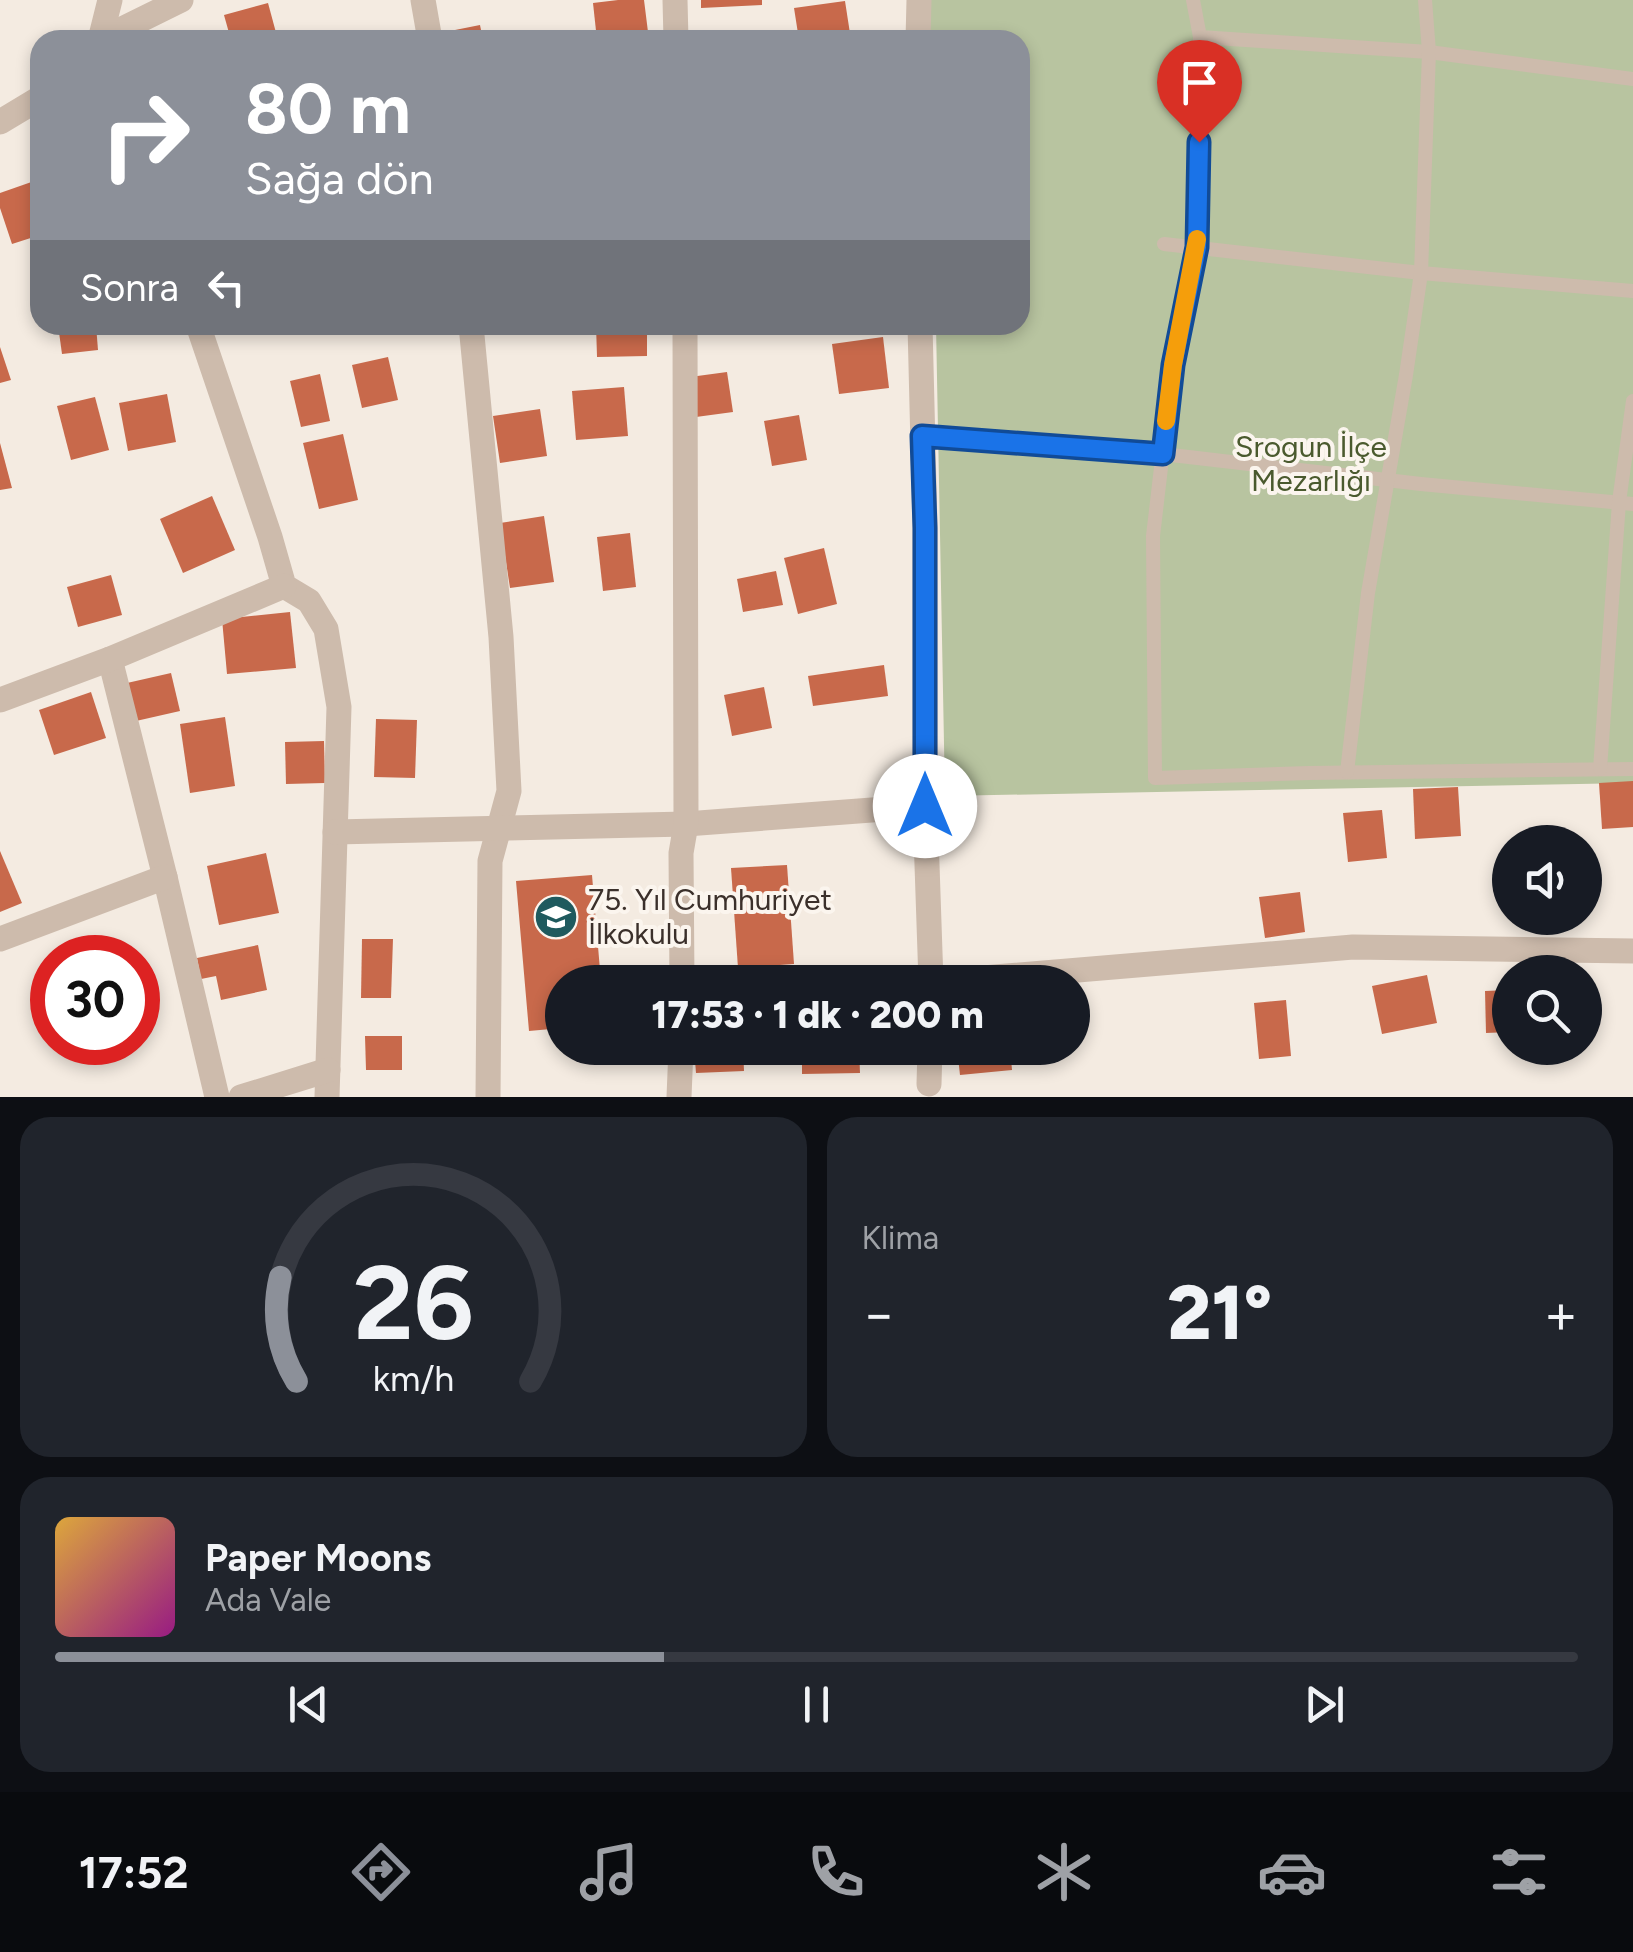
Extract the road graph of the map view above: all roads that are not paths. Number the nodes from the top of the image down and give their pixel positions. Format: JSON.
{"nodes":[{"id":1,"x":110,"y":0,"type":"edge"},
{"id":2,"x":181,"y":0,"type":"edge"},
{"id":3,"x":423,"y":0,"type":"edge"},
{"id":4,"x":675,"y":0,"type":"edge"},
{"id":5,"x":919,"y":0,"type":"edge"},
{"id":6,"x":1193,"y":0,"type":"edge"},
{"id":7,"x":1425,"y":0,"type":"edge"},
{"id":8,"x":102,"y":30,"type":"edge"},
{"id":9,"x":120,"y":30,"type":"edge"},
{"id":10,"x":428,"y":30,"type":"edge"},
{"id":11,"x":676,"y":30,"type":"edge"},
{"id":12,"x":918,"y":30,"type":"edge"},
{"id":13,"x":1200,"y":38,"type":"junction"},
{"id":14,"x":1428,"y":52,"type":"junction"},
{"id":15,"x":1633,"y":79,"type":"edge"},
{"id":16,"x":30,"y":104,"type":"edge"},
{"id":17,"x":0,"y":122,"type":"edge"},
{"id":18,"x":1164,"y":244,"type":"dead end"},
{"id":19,"x":1197,"y":247,"type":"junction"},
{"id":20,"x":1420,"y":273,"type":"junction"},
{"id":21,"x":1633,"y":291,"type":"edge"},
{"id":22,"x":201,"y":335,"type":"edge"},
{"id":23,"x":472,"y":335,"type":"edge"},
{"id":24,"x":684,"y":335,"type":"edge"},
{"id":25,"x":920,"y":335,"type":"edge"},
{"id":26,"x":1633,"y":400,"type":"edge"},
{"id":27,"x":922,"y":436,"type":"junction"},
{"id":28,"x":1163,"y":454,"type":"junction"},
{"id":29,"x":1387,"y":480,"type":"junction"},
{"id":30,"x":1626,"y":503,"type":"edge"},
{"id":31,"x":284,"y":586,"type":"junction"},
{"id":32,"x":110,"y":659,"type":"junction"},
{"id":33,"x":0,"y":700,"type":"edge"},
{"id":34,"x":1633,"y":768,"type":"edge"},
{"id":35,"x":1600,"y":769,"type":"junction"},
{"id":36,"x":1347,"y":772,"type":"junction"},
{"id":37,"x":925,"y":806,"type":"junction"},
{"id":38,"x":686,"y":824,"type":"junction"},
{"id":39,"x":498,"y":828,"type":"junction"},
{"id":40,"x":335,"y":832,"type":"junction"},
{"id":41,"x":165,"y":877,"type":"junction"},
{"id":42,"x":0,"y":940,"type":"edge"},
{"id":43,"x":1633,"y":951,"type":"edge"},
{"id":44,"x":682,"y":965,"type":"edge"},
{"id":45,"x":932,"y":965,"type":"edge"},
{"id":46,"x":1090,"y":969,"type":"edge"},
{"id":47,"x":681,"y":1065,"type":"edge"},
{"id":48,"x":930,"y":1065,"type":"edge"},
{"id":49,"x":328,"y":1070,"type":"junction"},
{"id":50,"x":929,"y":1084,"type":"dead end"},
{"id":51,"x":217,"y":1097,"type":"edge"},
{"id":52,"x":241,"y":1097,"type":"edge"},
{"id":53,"x":327,"y":1097,"type":"edge"},
{"id":54,"x":488,"y":1097,"type":"edge"},
{"id":55,"x":680,"y":1097,"type":"edge"}],
"edges":[{"from":1,"to":8,"type":"street"},
{"from":2,"to":9,"type":"street"},
{"from":3,"to":10,"type":"street"},
{"from":4,"to":11,"type":"street"},
{"from":5,"to":12,"type":"street"},
{"from":6,"to":13,"type":"lane"},
{"from":7,"to":14,"type":"lane"},
{"from":13,"to":14,"type":"lane"},
{"from":13,"to":19,"type":"lane"},
{"from":14,"to":15,"type":"lane"},
{"from":14,"to":20,"type":"lane"},
{"from":16,"to":17,"type":"street"},
{"from":18,"to":19,"type":"lane"},
{"from":19,"to":20,"type":"lane"},
{"from":19,"to":28,"type":"lane"},
{"from":20,"to":21,"type":"lane"},
{"from":20,"to":29,"type":"lane"},
{"from":22,"to":31,"type":"street"},
{"from":23,"to":39,"type":"street"},
{"from":24,"to":38,"type":"street"},
{"from":25,"to":27,"type":"street"},
{"from":26,"to":30,"type":"lane"},
{"from":27,"to":28,"type":"lane"},
{"from":27,"to":37,"type":"street"},
{"from":28,"to":29,"type":"lane"},
{"from":28,"to":36,"type":"lane"},
{"from":29,"to":30,"type":"lane"},
{"from":29,"to":36,"type":"lane"},
{"from":30,"to":35,"type":"lane"},
{"from":31,"to":32,"type":"street"},
{"from":31,"to":40,"type":"street"},
{"from":32,"to":33,"type":"street"},
{"from":32,"to":41,"type":"street"},
{"from":34,"to":35,"type":"lane"},
{"from":35,"to":36,"type":"lane"},
{"from":37,"to":38,"type":"street"},
{"from":37,"to":45,"type":"street"},
{"from":38,"to":39,"type":"street"},
{"from":38,"to":44,"type":"street"},
{"from":39,"to":40,"type":"street"},
{"from":39,"to":54,"type":"street"},
{"from":40,"to":49,"type":"street"},
{"from":41,"to":42,"type":"street"},
{"from":41,"to":51,"type":"street"},
{"from":43,"to":46,"type":"street"},
{"from":47,"to":55,"type":"street"},
{"from":48,"to":50,"type":"street"},
{"from":49,"to":52,"type":"street"},
{"from":49,"to":53,"type":"street"}]}
